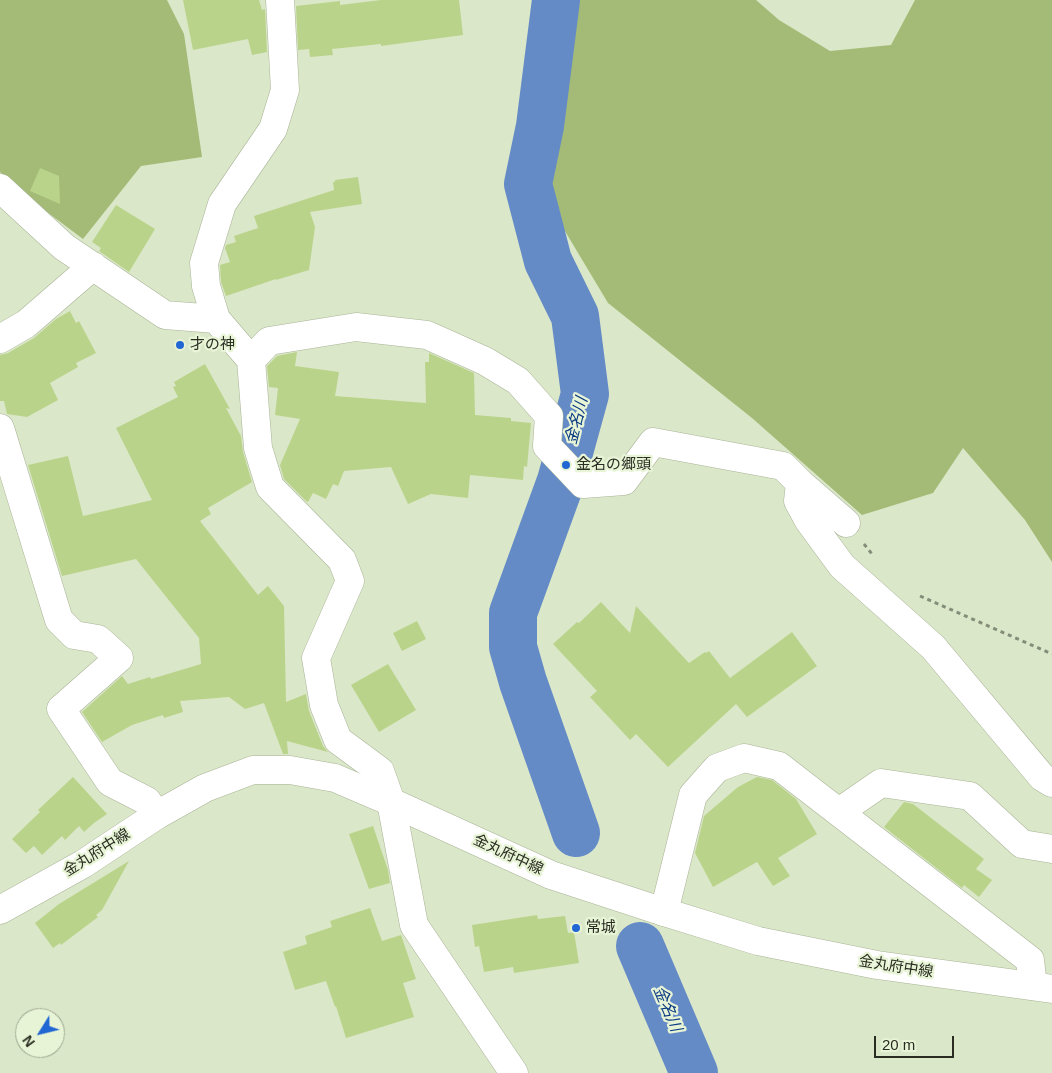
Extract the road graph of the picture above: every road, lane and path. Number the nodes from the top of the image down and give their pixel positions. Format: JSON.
{"nodes":[{"id":1,"x":280,"y":0,"type":"edge"},
{"id":2,"x":0,"y":188,"type":"edge"},
{"id":3,"x":93,"y":266,"type":"junction"},
{"id":4,"x":216,"y":319,"type":"junction"},
{"id":5,"x":0,"y":339,"type":"edge"},
{"id":6,"x":251,"y":360,"type":"junction"},
{"id":7,"x":0,"y":428,"type":"edge"},
{"id":8,"x":800,"y":483,"type":"junction"},
{"id":9,"x":846,"y":523,"type":"joint"},
{"id":10,"x":876,"y":558,"type":"dead end"},
{"id":11,"x":918,"y":596,"type":"dead end"},
{"id":12,"x":1052,"y":654,"type":"edge"},
{"id":13,"x":1052,"y":783,"type":"edge"},
{"id":14,"x":391,"y":802,"type":"junction"},
{"id":15,"x":839,"y":812,"type":"junction"},
{"id":16,"x":158,"y":815,"type":"junction"},
{"id":17,"x":1052,"y":849,"type":"edge"},
{"id":18,"x":1,"y":908,"type":"edge"},
{"id":19,"x":664,"y":912,"type":"junction"},
{"id":20,"x":1043,"y":987,"type":"edge"},
{"id":21,"x":514,"y":1073,"type":"edge"}],
"edges":[{"from":1,"to":4,"type":"street"},
{"from":2,"to":3,"type":"street"},
{"from":3,"to":4,"type":"street"},
{"from":3,"to":5,"type":"street"},
{"from":4,"to":6,"type":"street"},
{"from":6,"to":8,"type":"street"},
{"from":6,"to":14,"type":"street"},
{"from":7,"to":16,"type":"street"},
{"from":8,"to":9,"type":"street"},
{"from":8,"to":13,"type":"street"},
{"from":9,"to":10,"type":"path"},
{"from":11,"to":12,"type":"path"},
{"from":14,"to":16,"type":"street","name":"金丸府中線"},
{"from":14,"to":19,"type":"street","name":"金丸府中線"},
{"from":14,"to":21,"type":"street"},
{"from":15,"to":17,"type":"street"},
{"from":15,"to":19,"type":"street"},
{"from":15,"to":20,"type":"street"},
{"from":16,"to":18,"type":"street","name":"金丸府中線"},
{"from":19,"to":20,"type":"street","name":"金丸府中線"}]}
